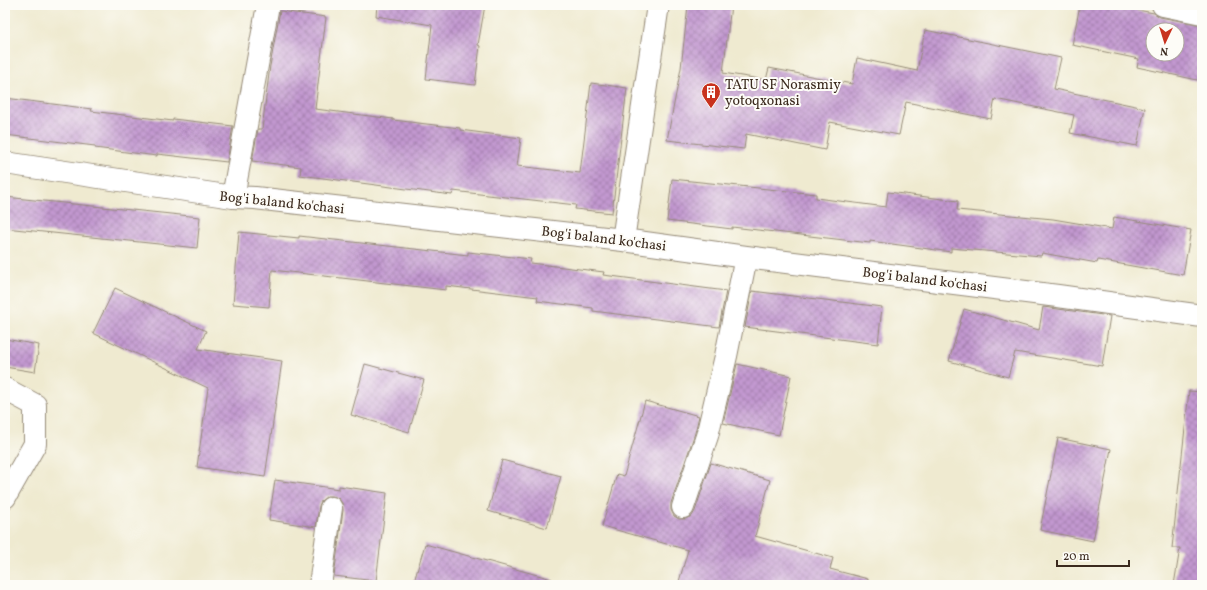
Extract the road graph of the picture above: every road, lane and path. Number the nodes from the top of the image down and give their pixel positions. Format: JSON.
{"nodes":[{"id":1,"x":268,"y":5,"type":"edge"},
{"id":2,"x":658,"y":5,"type":"edge"},
{"id":3,"x":1163,"y":5,"type":"edge"},
{"id":4,"x":1202,"y":13,"type":"edge"},
{"id":5,"x":5,"y":163,"type":"edge"},
{"id":6,"x":234,"y":197,"type":"junction"},
{"id":7,"x":624,"y":240,"type":"junction"},
{"id":8,"x":746,"y":257,"type":"junction"},
{"id":9,"x":1202,"y":316,"type":"edge"},
{"id":10,"x":5,"y":389,"type":"edge"},
{"id":11,"x":5,"y":497,"type":"edge"},
{"id":12,"x":683,"y":507,"type":"dead end"},
{"id":13,"x":332,"y":508,"type":"dead end"},
{"id":14,"x":320,"y":585,"type":"edge"}],
"edges":[{"from":1,"to":6,"type":"street"},
{"from":2,"to":7,"type":"street"},
{"from":3,"to":4,"type":"street"},
{"from":5,"to":6,"type":"street","name":"Bog'i baland ko'chasi"},
{"from":6,"to":7,"type":"street","name":"Bog'i baland ko'chasi"},
{"from":7,"to":8,"type":"street","name":"Bog'i baland ko'chasi"},
{"from":8,"to":9,"type":"street","name":"Bog'i baland ko'chasi"},
{"from":8,"to":12,"type":"street"},
{"from":10,"to":11,"type":"street"},
{"from":13,"to":14,"type":"street"}]}
